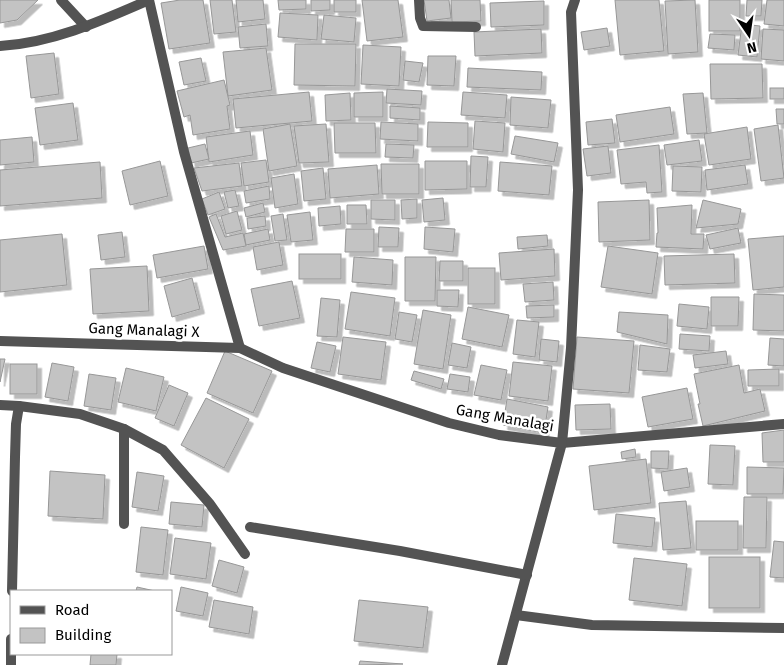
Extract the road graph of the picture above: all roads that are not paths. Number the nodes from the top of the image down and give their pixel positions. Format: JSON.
{"nodes":[{"id":1,"x":61,"y":0,"type":"edge"},
{"id":2,"x":149,"y":0,"type":"edge"},
{"id":3,"x":419,"y":0,"type":"edge"},
{"id":4,"x":575,"y":0,"type":"edge"},
{"id":5,"x":86,"y":27,"type":"junction"},
{"id":6,"x":476,"y":27,"type":"dead end"},
{"id":7,"x":0,"y":46,"type":"edge"},
{"id":8,"x":0,"y":341,"type":"edge"},
{"id":9,"x":240,"y":348,"type":"junction"},
{"id":10,"x":283,"y":368,"type":"joint"},
{"id":11,"x":0,"y":405,"type":"edge"},
{"id":12,"x":20,"y":406,"type":"junction"},
{"id":13,"x":784,"y":424,"type":"edge"},
{"id":14,"x":124,"y":429,"type":"junction"},
{"id":15,"x":562,"y":443,"type":"junction"},
{"id":16,"x":124,"y":524,"type":"dead end"},
{"id":17,"x":250,"y":528,"type":"dead end"},
{"id":18,"x":245,"y":554,"type":"dead end"},
{"id":19,"x":527,"y":575,"type":"junction"},
{"id":20,"x":12,"y":590,"type":"edge"},
{"id":21,"x":516,"y":614,"type":"junction"},
{"id":22,"x":784,"y":628,"type":"edge"},
{"id":23,"x":502,"y":665,"type":"edge"}],
"edges":[{"from":1,"to":5,"type":"street"},
{"from":2,"to":5,"type":"street"},
{"from":2,"to":9,"type":"street"},
{"from":3,"to":6,"type":"street"},
{"from":4,"to":15,"type":"street"},
{"from":5,"to":7,"type":"street"},
{"from":8,"to":9,"type":"street","name":"Gang Manalagi X"},
{"from":9,"to":10,"type":"street","name":"Gang Manalagi X"},
{"from":10,"to":15,"type":"street","name":"Gang Manalagi"},
{"from":11,"to":12,"type":"street"},
{"from":12,"to":14,"type":"street"},
{"from":12,"to":20,"type":"street"},
{"from":13,"to":15,"type":"street"},
{"from":14,"to":16,"type":"street"},
{"from":14,"to":18,"type":"street"},
{"from":15,"to":19,"type":"street","name":"Gang Manalagi"},
{"from":17,"to":19,"type":"street"},
{"from":19,"to":21,"type":"street","name":"Gang Manalagi"},
{"from":21,"to":22,"type":"street"},
{"from":21,"to":23,"type":"street","name":"Gang Manalagi"}]}
